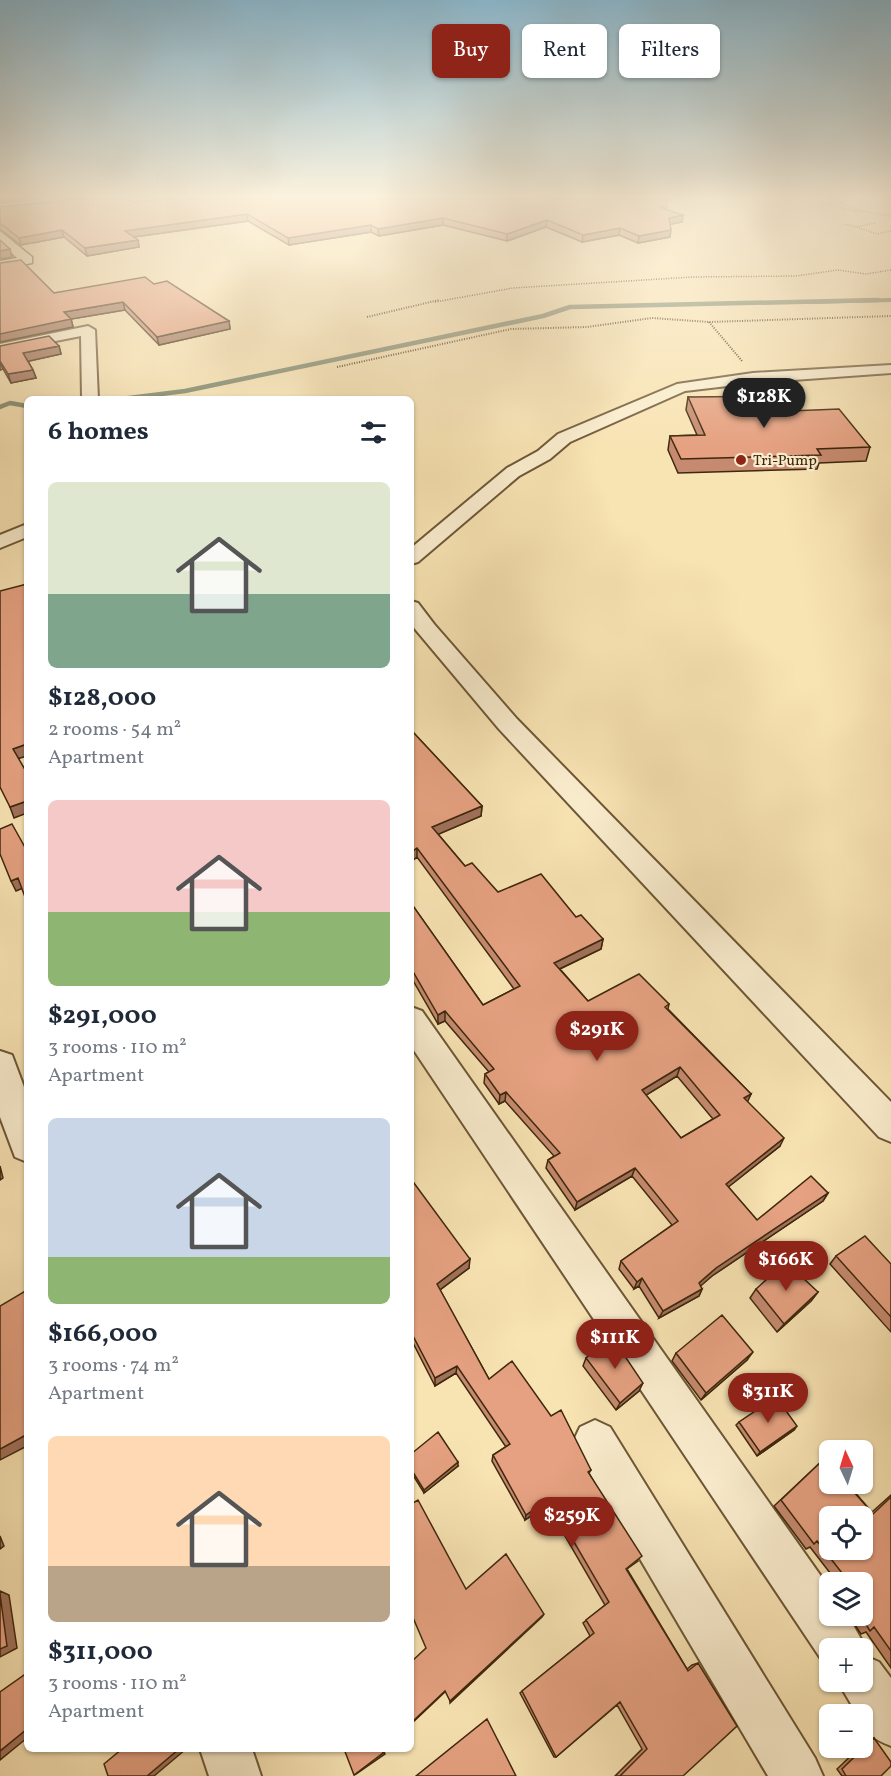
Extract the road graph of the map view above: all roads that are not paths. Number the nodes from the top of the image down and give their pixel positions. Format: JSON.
{"nodes":[{"id":1,"x":0,"y":348,"type":"edge"},
{"id":2,"x":891,"y":369,"type":"edge"},
{"id":3,"x":90,"y":396,"type":"edge"},
{"id":4,"x":24,"y":531,"type":"edge"},
{"id":5,"x":0,"y":542,"type":"edge"},
{"id":6,"x":414,"y":555,"type":"edge"},
{"id":7,"x":414,"y":611,"type":"edge"},
{"id":8,"x":414,"y":1024,"type":"edge"},
{"id":9,"x":0,"y":1065,"type":"edge"},
{"id":10,"x":891,"y":1126,"type":"edge"},
{"id":11,"x":24,"y":1137,"type":"edge"},
{"id":12,"x":595,"y":1442,"type":"dead end"},
{"id":13,"x":835,"y":1638,"type":"edge"},
{"id":14,"x":871,"y":1692,"type":"edge"},
{"id":15,"x":891,"y":1721,"type":"edge"},
{"id":16,"x":227,"y":1752,"type":"edge"},
{"id":17,"x":235,"y":1776,"type":"edge"},
{"id":18,"x":796,"y":1776,"type":"edge"}],
"edges":[{"from":1,"to":3,"type":"street"},
{"from":2,"to":6,"type":"street"},
{"from":4,"to":5,"type":"street"},
{"from":7,"to":10,"type":"street"},
{"from":8,"to":13,"type":"street"},
{"from":9,"to":11,"type":"street"},
{"from":12,"to":18,"type":"street"},
{"from":14,"to":15,"type":"street"},
{"from":16,"to":17,"type":"street"}]}
